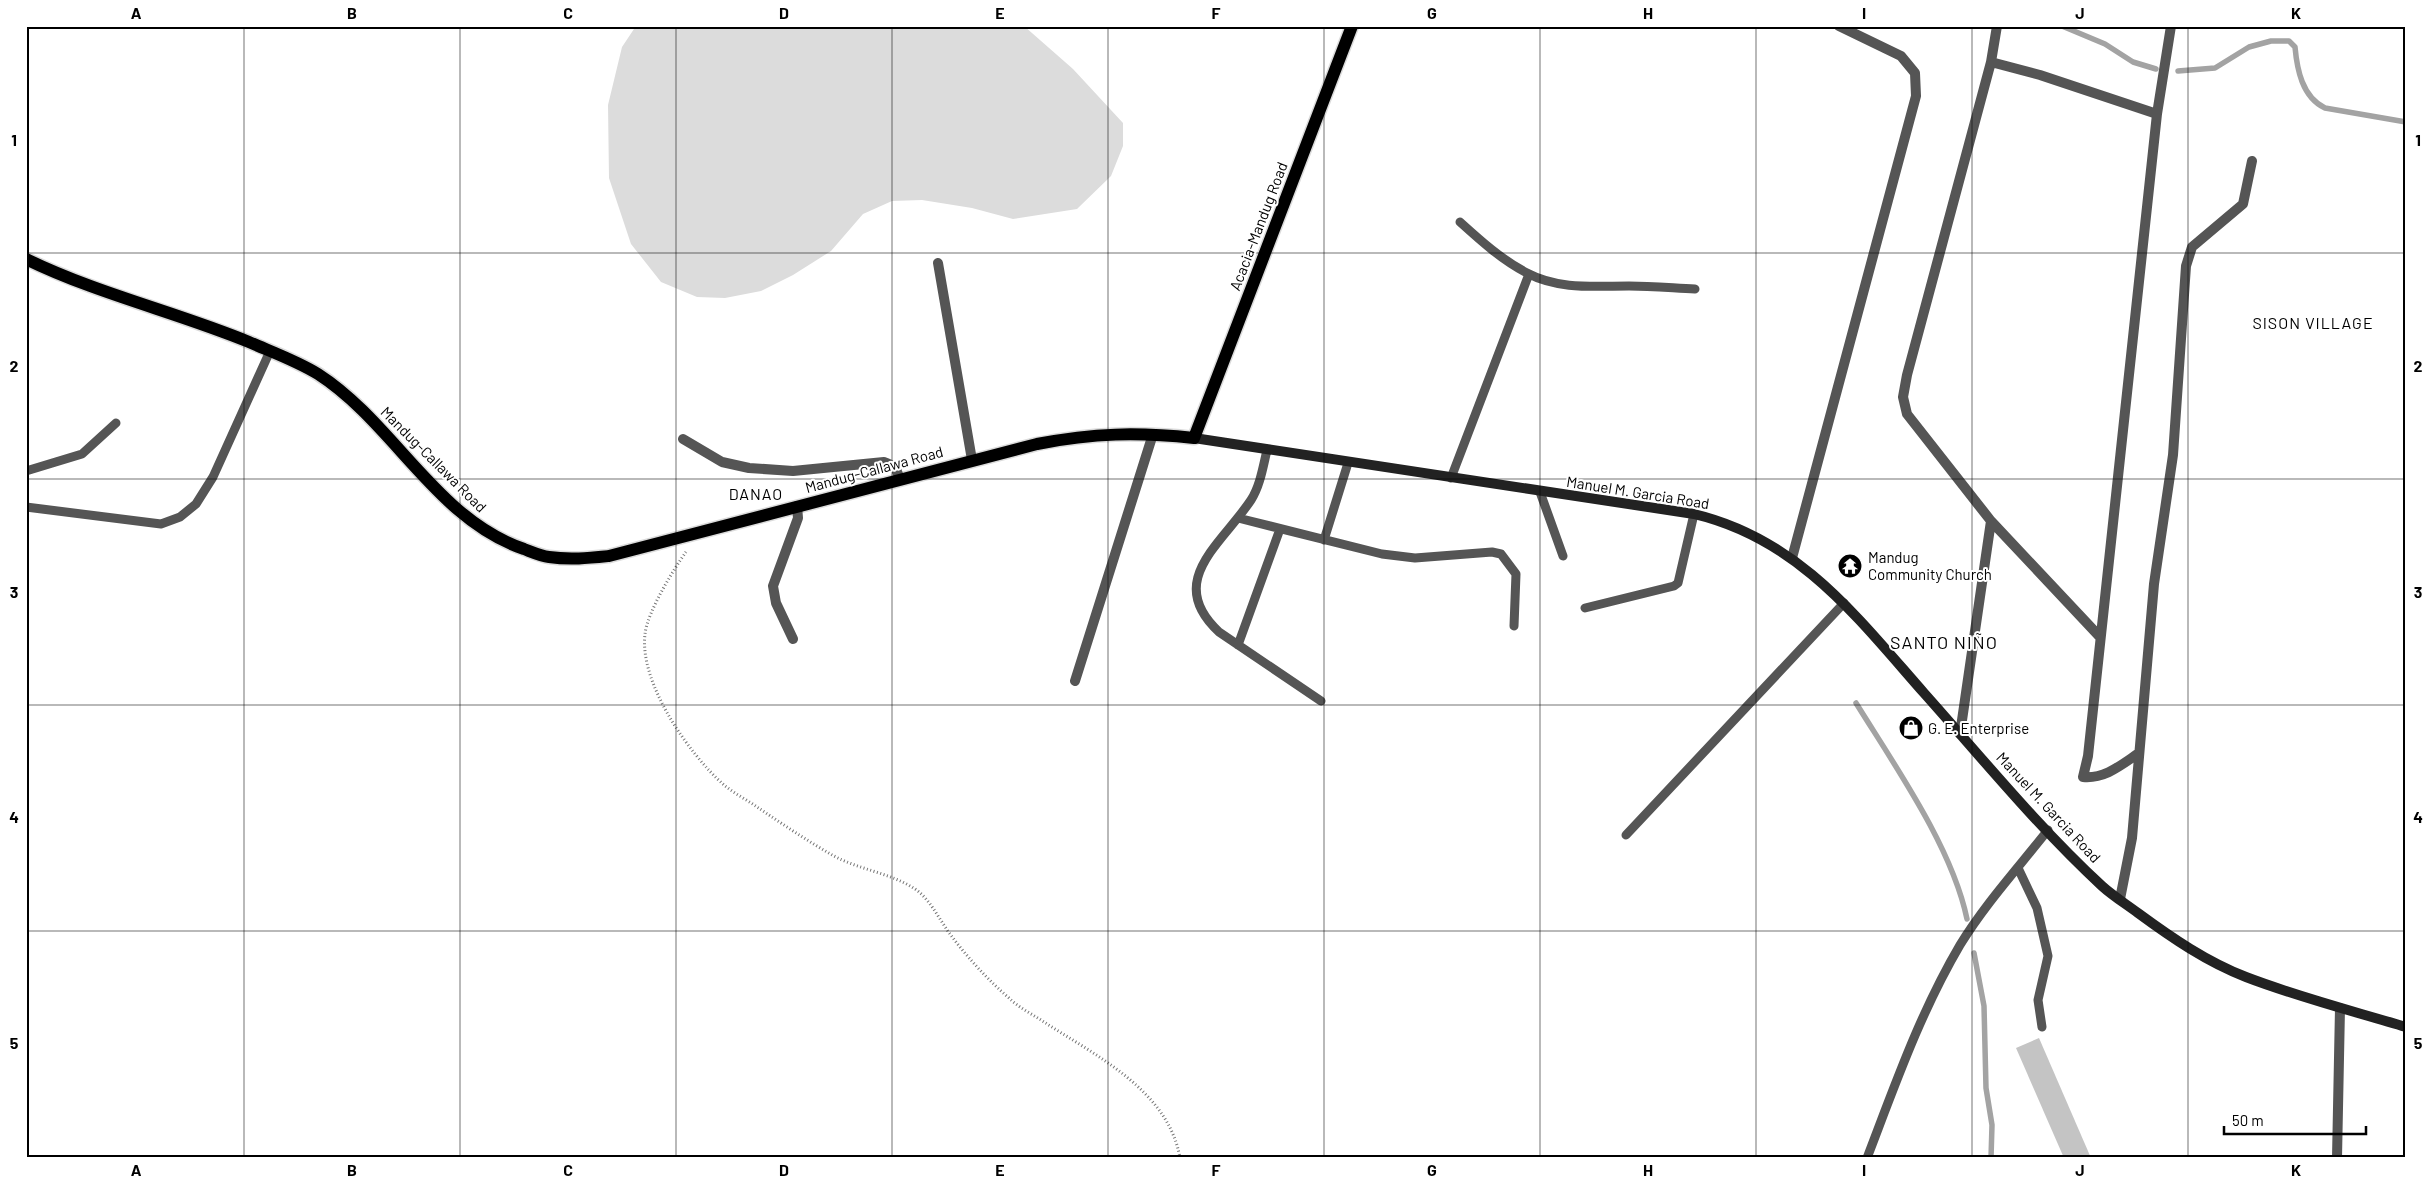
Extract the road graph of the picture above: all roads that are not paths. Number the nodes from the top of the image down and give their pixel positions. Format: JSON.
{"nodes":[{"id":1,"x":1352,"y":26,"type":"edge"},
{"id":2,"x":1839,"y":26,"type":"edge"},
{"id":3,"x":1997,"y":26,"type":"edge"},
{"id":4,"x":2171,"y":26,"type":"edge"},
{"id":5,"x":1991,"y":62,"type":"junction"},
{"id":6,"x":2157,"y":114,"type":"junction"},
{"id":7,"x":2252,"y":161,"type":"dead end"},
{"id":8,"x":1460,"y":222,"type":"dead end"},
{"id":9,"x":26,"y":259,"type":"edge"},
{"id":10,"x":938,"y":263,"type":"dead end"},
{"id":11,"x":1529,"y":274,"type":"junction"},
{"id":12,"x":1695,"y":290,"type":"dead end"},
{"id":13,"x":270,"y":351,"type":"junction"},
{"id":14,"x":116,"y":423,"type":"dead end"},
{"id":15,"x":1153,"y":434,"type":"junction"},
{"id":16,"x":1194,"y":438,"type":"junction"},
{"id":17,"x":683,"y":439,"type":"dead end"},
{"id":18,"x":1267,"y":450,"type":"junction"},
{"id":19,"x":972,"y":460,"type":"junction"},
{"id":20,"x":1348,"y":463,"type":"junction"},
{"id":21,"x":26,"y":470,"type":"edge"},
{"id":22,"x":899,"y":478,"type":"junction"},
{"id":23,"x":1451,"y":478,"type":"junction"},
{"id":24,"x":1540,"y":492,"type":"junction"},
{"id":25,"x":26,"y":506,"type":"edge"},
{"id":26,"x":797,"y":506,"type":"junction"},
{"id":27,"x":1694,"y":514,"type":"junction"},
{"id":28,"x":1238,"y":518,"type":"junction"},
{"id":29,"x":1990,"y":521,"type":"junction"},
{"id":30,"x":1280,"y":529,"type":"junction"},
{"id":31,"x":1324,"y":540,"type":"junction"},
{"id":32,"x":1563,"y":556,"type":"dead end"},
{"id":33,"x":1792,"y":558,"type":"junction"},
{"id":34,"x":1844,"y":603,"type":"junction"},
{"id":35,"x":1585,"y":608,"type":"dead end"},
{"id":36,"x":1514,"y":626,"type":"dead end"},
{"id":37,"x":2100,"y":637,"type":"junction"},
{"id":38,"x":794,"y":639,"type":"dead end"},
{"id":39,"x":1238,"y":645,"type":"junction"},
{"id":40,"x":1075,"y":681,"type":"dead end"},
{"id":41,"x":1321,"y":701,"type":"dead end"},
{"id":42,"x":1960,"y":734,"type":"junction"},
{"id":43,"x":2139,"y":753,"type":"junction"},
{"id":44,"x":2048,"y":830,"type":"junction"},
{"id":45,"x":1626,"y":835,"type":"dead end"},
{"id":46,"x":2018,"y":868,"type":"junction"},
{"id":47,"x":2120,"y":899,"type":"junction"},
{"id":48,"x":2340,"y":1008,"type":"junction"},
{"id":49,"x":2042,"y":1027,"type":"dead end"},
{"id":50,"x":2406,"y":1027,"type":"edge"},
{"id":51,"x":1867,"y":1158,"type":"edge"},
{"id":52,"x":2337,"y":1158,"type":"edge"}],
"edges":[{"from":1,"to":16,"type":"main road","name":"Acacia-Mandug Road"},
{"from":2,"to":33,"type":"street"},
{"from":3,"to":5,"type":"street"},
{"from":4,"to":6,"type":"street"},
{"from":5,"to":6,"type":"street"},
{"from":5,"to":29,"type":"street"},
{"from":6,"to":37,"type":"street"},
{"from":7,"to":43,"type":"street"},
{"from":8,"to":11,"type":"lane"},
{"from":9,"to":13,"type":"main road","name":"Mandug-Callawa Road"},
{"from":10,"to":19,"type":"street"},
{"from":11,"to":12,"type":"lane"},
{"from":11,"to":23,"type":"lane"},
{"from":13,"to":25,"type":"lane"},
{"from":13,"to":26,"type":"main road","name":"Mandug-Callawa Road"},
{"from":14,"to":21,"type":"lane"},
{"from":15,"to":16,"type":"main road","name":"Mandug-Callawa Road"},
{"from":15,"to":19,"type":"main road","name":"Mandug-Callawa Road"},
{"from":15,"to":40,"type":"street"},
{"from":16,"to":18,"type":"main road","name":"Manuel M. Garcia Road"},
{"from":17,"to":22,"type":"street"},
{"from":18,"to":20,"type":"main road","name":"Manuel M. Garcia Road"},
{"from":18,"to":28,"type":"lane"},
{"from":19,"to":22,"type":"main road","name":"Mandug-Callawa Road"},
{"from":20,"to":23,"type":"main road","name":"Manuel M. Garcia Road"},
{"from":20,"to":31,"type":"lane"},
{"from":22,"to":26,"type":"main road","name":"Mandug-Callawa Road"},
{"from":23,"to":24,"type":"main road","name":"Manuel M. Garcia Road"},
{"from":24,"to":27,"type":"main road","name":"Manuel M. Garcia Road"},
{"from":24,"to":32,"type":"lane"},
{"from":26,"to":38,"type":"street"},
{"from":27,"to":33,"type":"main road","name":"Manuel M. Garcia Road"},
{"from":27,"to":35,"type":"lane"},
{"from":28,"to":30,"type":"lane"},
{"from":28,"to":39,"type":"lane"},
{"from":29,"to":37,"type":"street"},
{"from":29,"to":42,"type":"street"},
{"from":30,"to":31,"type":"lane"},
{"from":30,"to":39,"type":"lane"},
{"from":31,"to":36,"type":"lane"},
{"from":33,"to":34,"type":"main road","name":"Manuel M. Garcia Road"},
{"from":34,"to":42,"type":"main road","name":"Manuel M. Garcia Road"},
{"from":34,"to":45,"type":"lane"},
{"from":37,"to":43,"type":"street"},
{"from":39,"to":41,"type":"lane"},
{"from":42,"to":44,"type":"main road","name":"Manuel M. Garcia Road"},
{"from":43,"to":47,"type":"street"},
{"from":44,"to":46,"type":"lane"},
{"from":44,"to":47,"type":"main road","name":"Manuel M. Garcia Road"},
{"from":46,"to":49,"type":"lane"},
{"from":46,"to":51,"type":"lane"},
{"from":47,"to":48,"type":"main road","name":"Manuel M. Garcia Road"},
{"from":48,"to":50,"type":"main road","name":"Manuel M. Garcia Road"},
{"from":48,"to":52,"type":"street"}]}
